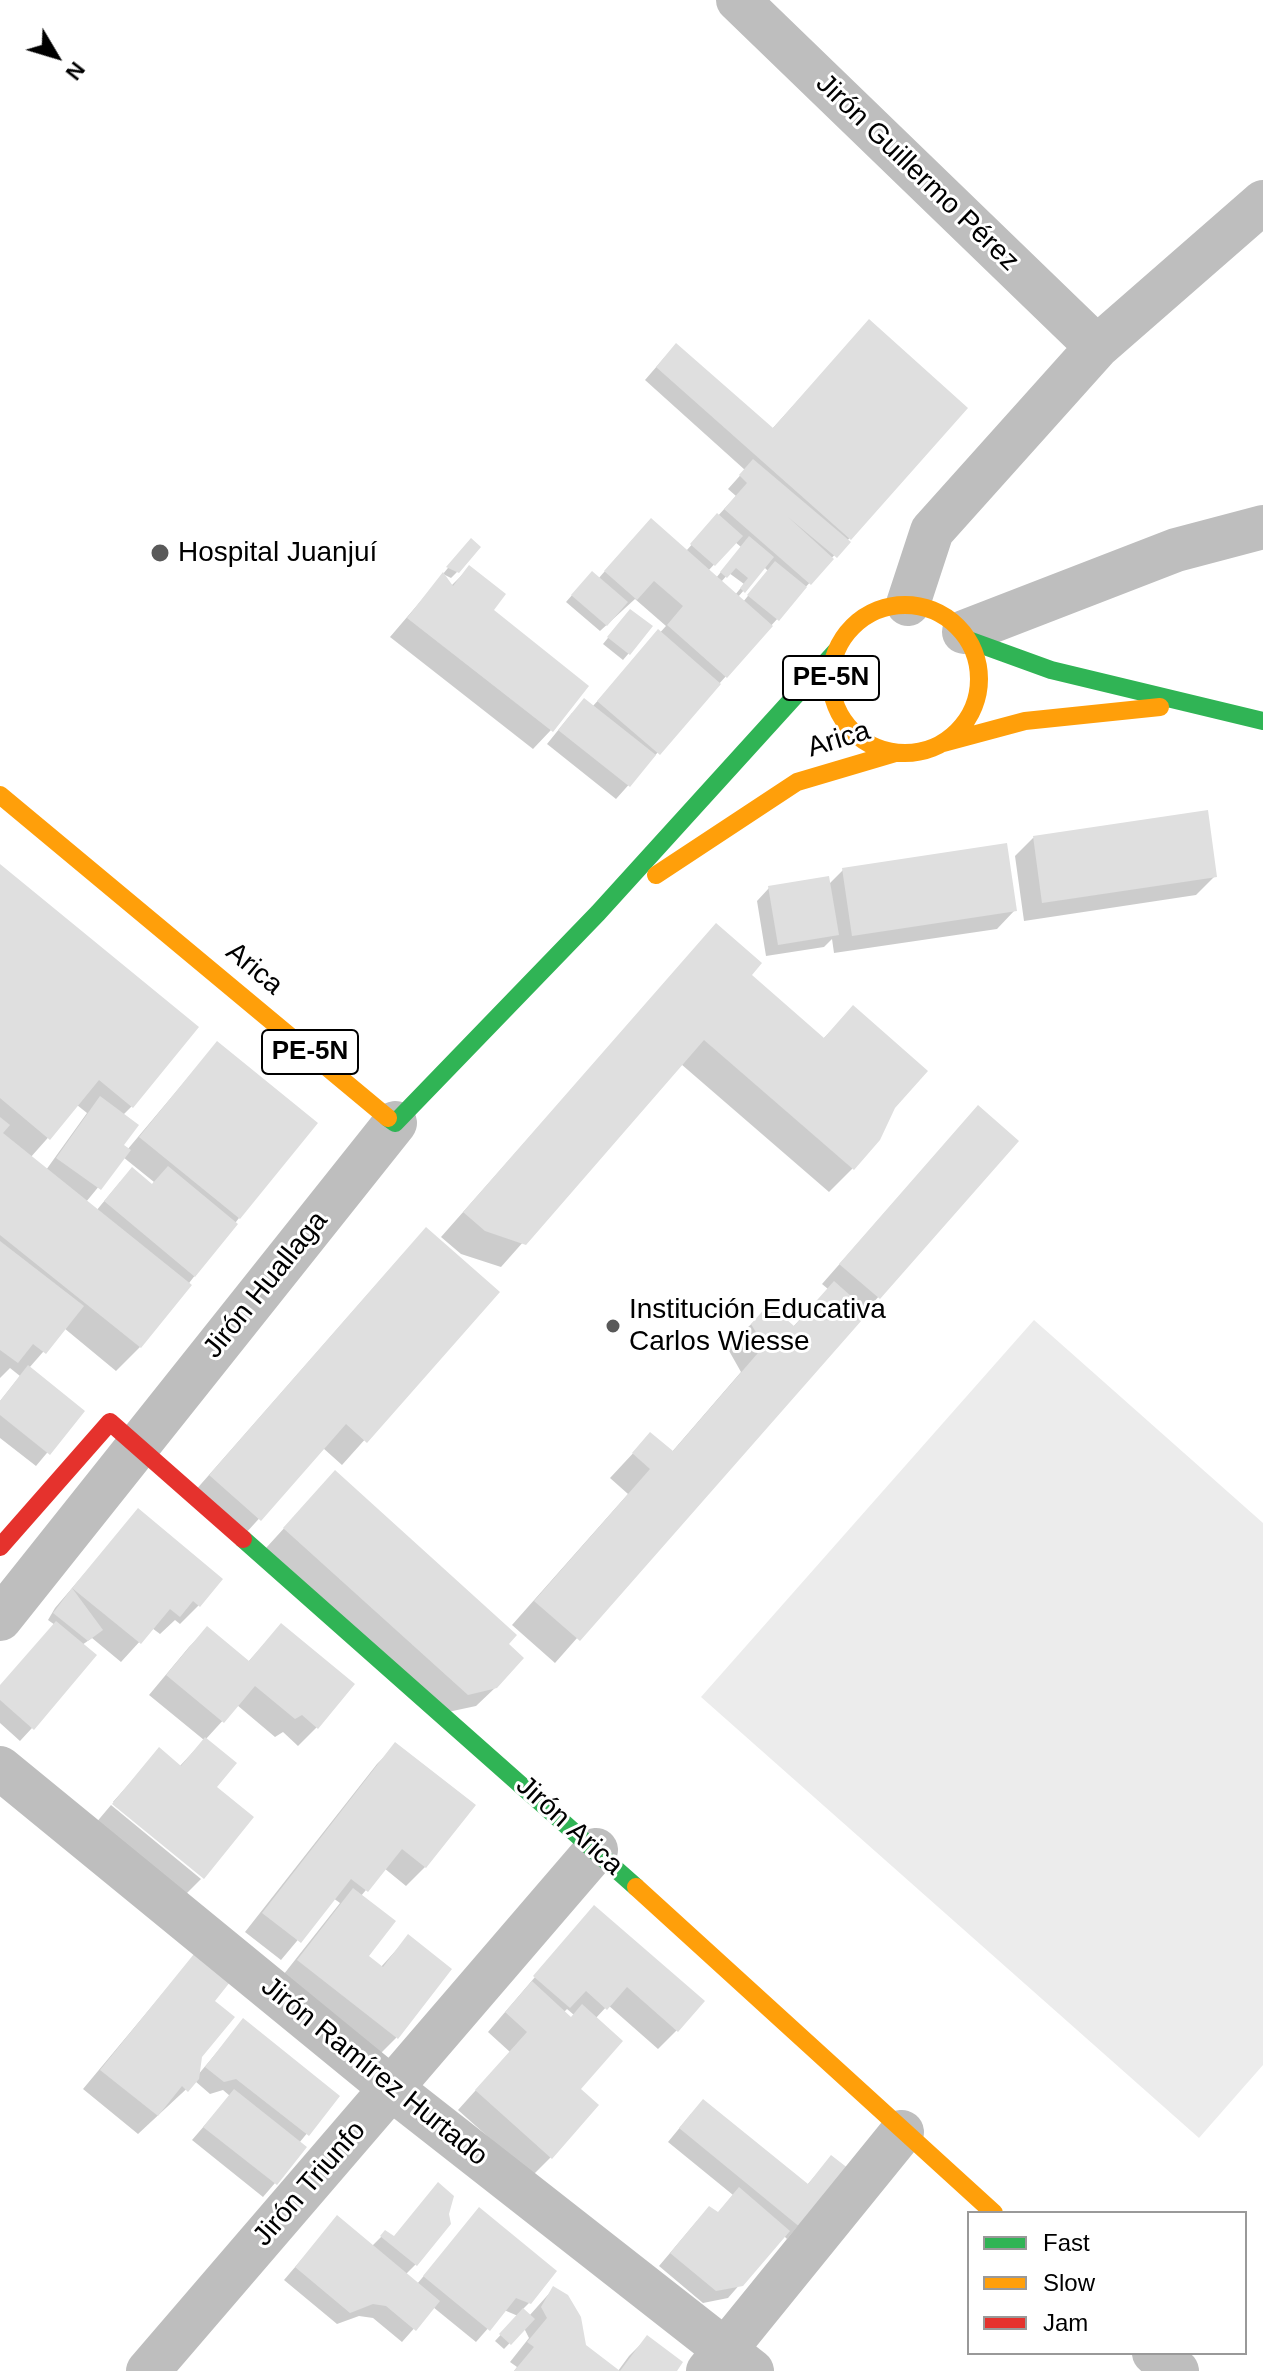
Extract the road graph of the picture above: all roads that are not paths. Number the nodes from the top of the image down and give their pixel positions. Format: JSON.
{"nodes":[{"id":1,"x":738,"y":0,"type":"edge"},
{"id":2,"x":1263,"y":202,"type":"edge"},
{"id":3,"x":1097,"y":347,"type":"junction"},
{"id":4,"x":1263,"y":527,"type":"edge"},
{"id":5,"x":908,"y":604,"type":"junction"},
{"id":6,"x":968,"y":636,"type":"junction"},
{"id":7,"x":836,"y":651,"type":"junction"},
{"id":8,"x":1190,"y":704,"type":"junction"},
{"id":9,"x":1263,"y":721,"type":"edge"},
{"id":10,"x":943,"y":743,"type":"junction"},
{"id":11,"x":895,"y":753,"type":"junction"},
{"id":12,"x":0,"y":795,"type":"edge"},
{"id":13,"x":598,"y":913,"type":"junction"},
{"id":14,"x":395,"y":1123,"type":"junction"},
{"id":15,"x":137,"y":1447,"type":"junction"},
{"id":16,"x":0,"y":1547,"type":"edge"},
{"id":17,"x":0,"y":1619,"type":"edge"},
{"id":18,"x":0,"y":1768,"type":"edge"},
{"id":19,"x":596,"y":1850,"type":"junction"},
{"id":20,"x":392,"y":2089,"type":"junction"},
{"id":21,"x":902,"y":2132,"type":"junction"},
{"id":22,"x":992,"y":2211,"type":"edge"},
{"id":23,"x":1157,"y":2355,"type":"edge"},
{"id":24,"x":729,"y":2364,"type":"edge"},
{"id":25,"x":148,"y":2371,"type":"edge"},
{"id":26,"x":1177,"y":2371,"type":"edge"}],
"edges":[{"from":1,"to":3,"type":"street","name":"Jirón Guillermo Pérez"},
{"from":2,"to":3,"type":"street"},
{"from":3,"to":5,"type":"street"},
{"from":4,"to":6,"type":"street"},
{"from":5,"to":6,"type":"main road","number":"PE-5N"},
{"from":5,"to":7,"type":"main road","number":"PE-5N"},
{"from":6,"to":8,"type":"main road","number":"PE-5N"},
{"from":6,"to":10,"type":"main road"},
{"from":7,"to":11,"type":"main road","number":"PE-5N"},
{"from":7,"to":13,"type":"main road","name":"Arica","number":"PE-5N"},
{"from":8,"to":9,"type":"main road","number":"PE-5N"},
{"from":8,"to":10,"type":"main road","number":"PE-5N"},
{"from":10,"to":11,"type":"main road","number":"PE-5N"},
{"from":11,"to":13,"type":"main road","name":"Arica","number":"PE-5N"},
{"from":12,"to":14,"type":"main road","name":"Arica","number":"PE-5N"},
{"from":13,"to":14,"type":"main road","name":"Arica","number":"PE-5N"},
{"from":14,"to":15,"type":"street","name":"Jirón Huallaga"},
{"from":15,"to":16,"type":"main road"},
{"from":15,"to":17,"type":"street","name":"Jirón Huallaga"},
{"from":15,"to":19,"type":"main road","name":"Jirón Arica"},
{"from":18,"to":20,"type":"street","name":"Jirón Ramírez Hurtado"},
{"from":19,"to":20,"type":"street","name":"Jirón Triunfo"},
{"from":19,"to":21,"type":"main road","name":"Jirón Arica"},
{"from":20,"to":24,"type":"street","name":"Jirón Ramírez Hurtado"},
{"from":20,"to":25,"type":"street","name":"Jirón Triunfo"},
{"from":21,"to":22,"type":"main road","name":"Jirón Arica"},
{"from":21,"to":24,"type":"street"},
{"from":23,"to":26,"type":"street"}]}
